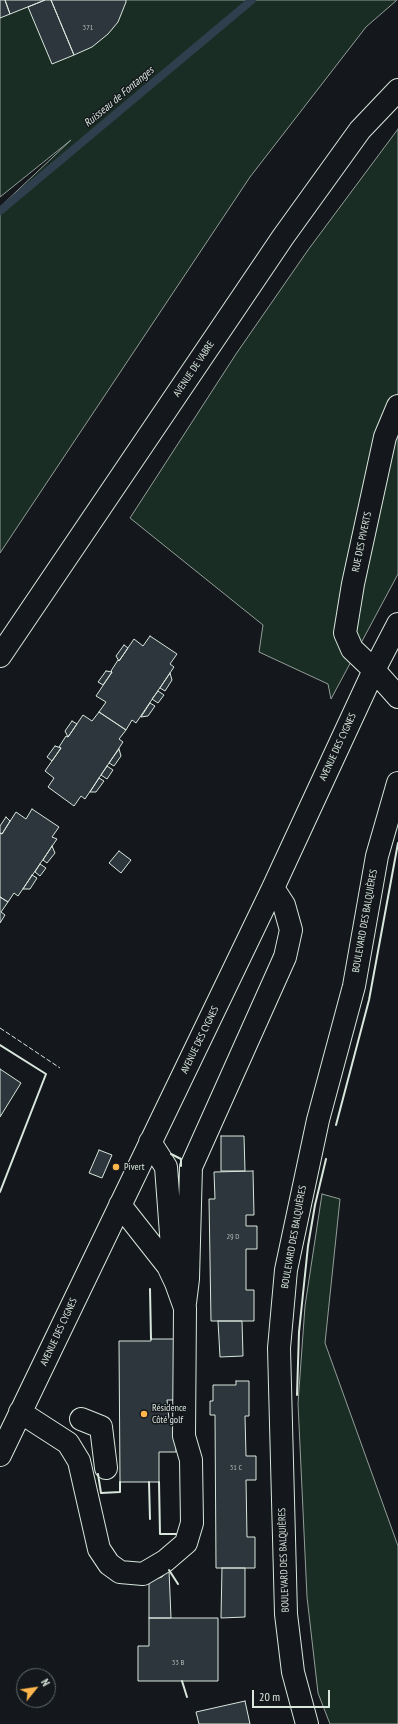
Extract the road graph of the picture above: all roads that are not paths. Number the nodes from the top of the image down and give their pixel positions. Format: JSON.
{"nodes":[{"id":1,"x":398,"y":90,"type":"edge"},
{"id":2,"x":398,"y":406,"type":"edge"},
{"id":3,"x":398,"y":624,"type":"edge"},
{"id":4,"x":0,"y":656,"type":"edge"},
{"id":5,"x":374,"y":670,"type":"junction"},
{"id":6,"x":398,"y":697,"type":"edge"},
{"id":7,"x":398,"y":783,"type":"edge"},
{"id":8,"x":272,"y":888,"type":"junction"},
{"id":9,"x":150,"y":1142,"type":"junction"},
{"id":10,"x":120,"y":1206,"type":"junction"},
{"id":11,"x":168,"y":1266,"type":"junction"},
{"id":12,"x":185,"y":1308,"type":"junction"},
{"id":13,"x":20,"y":1412,"type":"junction"},
{"id":14,"x":81,"y":1419,"type":"dead end"},
{"id":15,"x":0,"y":1455,"type":"edge"},
{"id":16,"x":106,"y":1468,"type":"dead end"},
{"id":17,"x":307,"y":1724,"type":"edge"}],
"edges":[{"from":1,"to":4,"type":"street","name":"AVENUE DE VABRE"},
{"from":2,"to":5,"type":"street","name":"RUE DES PIVERTS"},
{"from":3,"to":5,"type":"street","name":"AVENUE DES CYGNES"},
{"from":5,"to":6,"type":"street"},
{"from":5,"to":8,"type":"street","name":"AVENUE DES CYGNES"},
{"from":7,"to":17,"type":"street","name":"BOULEVARD DES BALQUIÈRES"},
{"from":8,"to":9,"type":"street","name":"AVENUE DES CYGNES"},
{"from":8,"to":12,"type":"street"},
{"from":9,"to":10,"type":"street","name":"AVENUE DES CYGNES"},
{"from":9,"to":11,"type":"street"},
{"from":10,"to":11,"type":"street"},
{"from":10,"to":13,"type":"street","name":"AVENUE DES CYGNES"},
{"from":11,"to":12,"type":"street"},
{"from":12,"to":13,"type":"street"},
{"from":13,"to":15,"type":"street","name":"AVENUE DES CYGNES"},
{"from":14,"to":16,"type":"street"}]}
